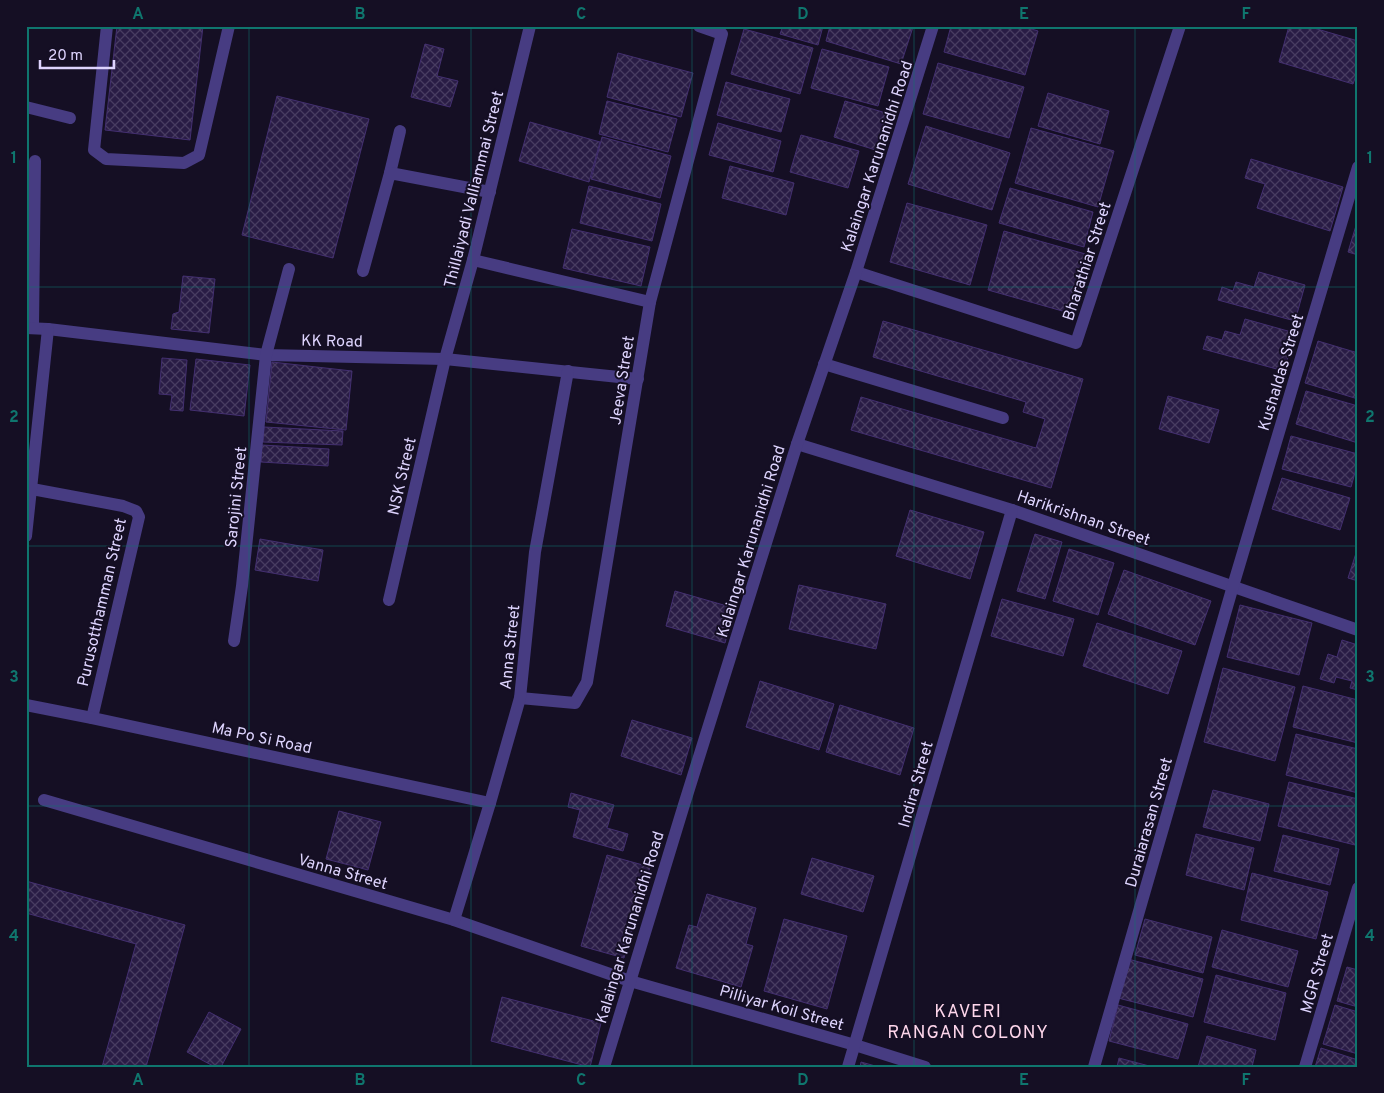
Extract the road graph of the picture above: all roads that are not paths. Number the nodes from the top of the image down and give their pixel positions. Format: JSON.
{"nodes":[{"id":1,"x":107,"y":26,"type":"edge"},
{"id":2,"x":229,"y":26,"type":"edge"},
{"id":3,"x":530,"y":26,"type":"edge"},
{"id":4,"x":699,"y":26,"type":"edge"},
{"id":5,"x":934,"y":26,"type":"edge"},
{"id":6,"x":1180,"y":26,"type":"edge"},
{"id":7,"x":26,"y":107,"type":"edge"},
{"id":8,"x":70,"y":118,"type":"dead end"},
{"id":9,"x":400,"y":131,"type":"dead end"},
{"id":10,"x":35,"y":161,"type":"dead end"},
{"id":11,"x":1358,"y":168,"type":"edge"},
{"id":12,"x":390,"y":173,"type":"junction"},
{"id":13,"x":490,"y":192,"type":"junction"},
{"id":14,"x":474,"y":260,"type":"junction"},
{"id":15,"x":289,"y":269,"type":"dead end"},
{"id":16,"x":363,"y":271,"type":"dead end"},
{"id":17,"x":856,"y":272,"type":"junction"},
{"id":18,"x":650,"y":302,"type":"junction"},
{"id":19,"x":30,"y":327,"type":"edge"},
{"id":20,"x":48,"y":328,"type":"junction"},
{"id":21,"x":266,"y":355,"type":"junction"},
{"id":22,"x":446,"y":359,"type":"junction"},
{"id":23,"x":824,"y":364,"type":"junction"},
{"id":24,"x":568,"y":371,"type":"junction"},
{"id":25,"x":638,"y":379,"type":"junction"},
{"id":26,"x":1003,"y":418,"type":"dead end"},
{"id":27,"x":797,"y":444,"type":"junction"},
{"id":28,"x":32,"y":489,"type":"junction"},
{"id":29,"x":1012,"y":510,"type":"junction"},
{"id":30,"x":26,"y":536,"type":"edge"},
{"id":31,"x":1233,"y":586,"type":"junction"},
{"id":32,"x":389,"y":600,"type":"dead end"},
{"id":33,"x":1358,"y":630,"type":"edge"},
{"id":34,"x":234,"y":641,"type":"dead end"},
{"id":35,"x":520,"y":698,"type":"junction"},
{"id":36,"x":26,"y":705,"type":"edge"},
{"id":37,"x":92,"y":718,"type":"junction"},
{"id":38,"x":44,"y":800,"type":"dead end"},
{"id":39,"x":490,"y":803,"type":"junction"},
{"id":40,"x":1358,"y":888,"type":"edge"},
{"id":41,"x":454,"y":920,"type":"junction"},
{"id":42,"x":630,"y":981,"type":"junction"},
{"id":43,"x":855,"y":1045,"type":"junction"},
{"id":44,"x":604,"y":1067,"type":"edge"},
{"id":45,"x":848,"y":1067,"type":"edge"},
{"id":46,"x":925,"y":1067,"type":"edge"},
{"id":47,"x":1094,"y":1067,"type":"edge"},
{"id":48,"x":1305,"y":1067,"type":"edge"}],
"edges":[{"from":1,"to":2,"type":"street"},
{"from":3,"to":13,"type":"street","name":"Thillaiyadi Valliammai Street"},
{"from":4,"to":18,"type":"street","name":"Jeeva Street"},
{"from":5,"to":17,"type":"street","name":"Kalaingar Karunanidhi Road"},
{"from":6,"to":17,"type":"street","name":"Bharathiar Street"},
{"from":7,"to":8,"type":"street"},
{"from":9,"to":12,"type":"street"},
{"from":10,"to":19,"type":"street"},
{"from":11,"to":31,"type":"street","name":"Kushaldas Street"},
{"from":12,"to":13,"type":"street"},
{"from":12,"to":16,"type":"street"},
{"from":13,"to":14,"type":"street","name":"Thillaiyadi Valliammai Street"},
{"from":14,"to":18,"type":"street"},
{"from":14,"to":22,"type":"street","name":"Thillaiyadi Valliammai Street"},
{"from":15,"to":21,"type":"street","name":"Sarojini Street"},
{"from":17,"to":23,"type":"street","name":"Kalaingar Karunanidhi Road"},
{"from":18,"to":25,"type":"street","name":"Jeeva Street"},
{"from":19,"to":20,"type":"street","name":"KK Road"},
{"from":20,"to":21,"type":"street","name":"KK Road"},
{"from":20,"to":28,"type":"street"},
{"from":21,"to":22,"type":"street","name":"KK Road"},
{"from":21,"to":34,"type":"street","name":"Sarojini Street"},
{"from":22,"to":24,"type":"street","name":"KK Road"},
{"from":22,"to":32,"type":"street","name":"NSK Street"},
{"from":23,"to":26,"type":"street"},
{"from":23,"to":27,"type":"street","name":"Kalaingar Karunanidhi Road"},
{"from":24,"to":25,"type":"street","name":"KK Road"},
{"from":24,"to":35,"type":"street","name":"Anna Street"},
{"from":25,"to":35,"type":"street","name":"Jeeva Street"},
{"from":27,"to":29,"type":"street","name":"Harikrishnan Street"},
{"from":27,"to":42,"type":"street","name":"Kalaingar Karunanidhi Road"},
{"from":28,"to":30,"type":"street"},
{"from":28,"to":37,"type":"street","name":"Purusotthamman Street"},
{"from":29,"to":31,"type":"street","name":"Harikrishnan Street"},
{"from":29,"to":43,"type":"street","name":"Indira Street"},
{"from":31,"to":33,"type":"street","name":"Harikrishnan Street"},
{"from":31,"to":47,"type":"street","name":"Duraiarasan Street"},
{"from":35,"to":39,"type":"street","name":"Anna Street"},
{"from":36,"to":37,"type":"street","name":"Ma Po Si Road"},
{"from":37,"to":39,"type":"street","name":"Ma Po Si Road"},
{"from":38,"to":41,"type":"street","name":"Vanna Street"},
{"from":39,"to":41,"type":"street","name":"Anna Street"},
{"from":40,"to":48,"type":"street","name":"MGR Street"},
{"from":41,"to":42,"type":"street","name":"Vanna Street"},
{"from":42,"to":43,"type":"street","name":"Pilliyar Koil Street"},
{"from":42,"to":44,"type":"street","name":"Kalaingar Karunanidhi Road"},
{"from":43,"to":45,"type":"street","name":"Indira Street"},
{"from":43,"to":46,"type":"street","name":"Pilliyar Koil Street"}]}
